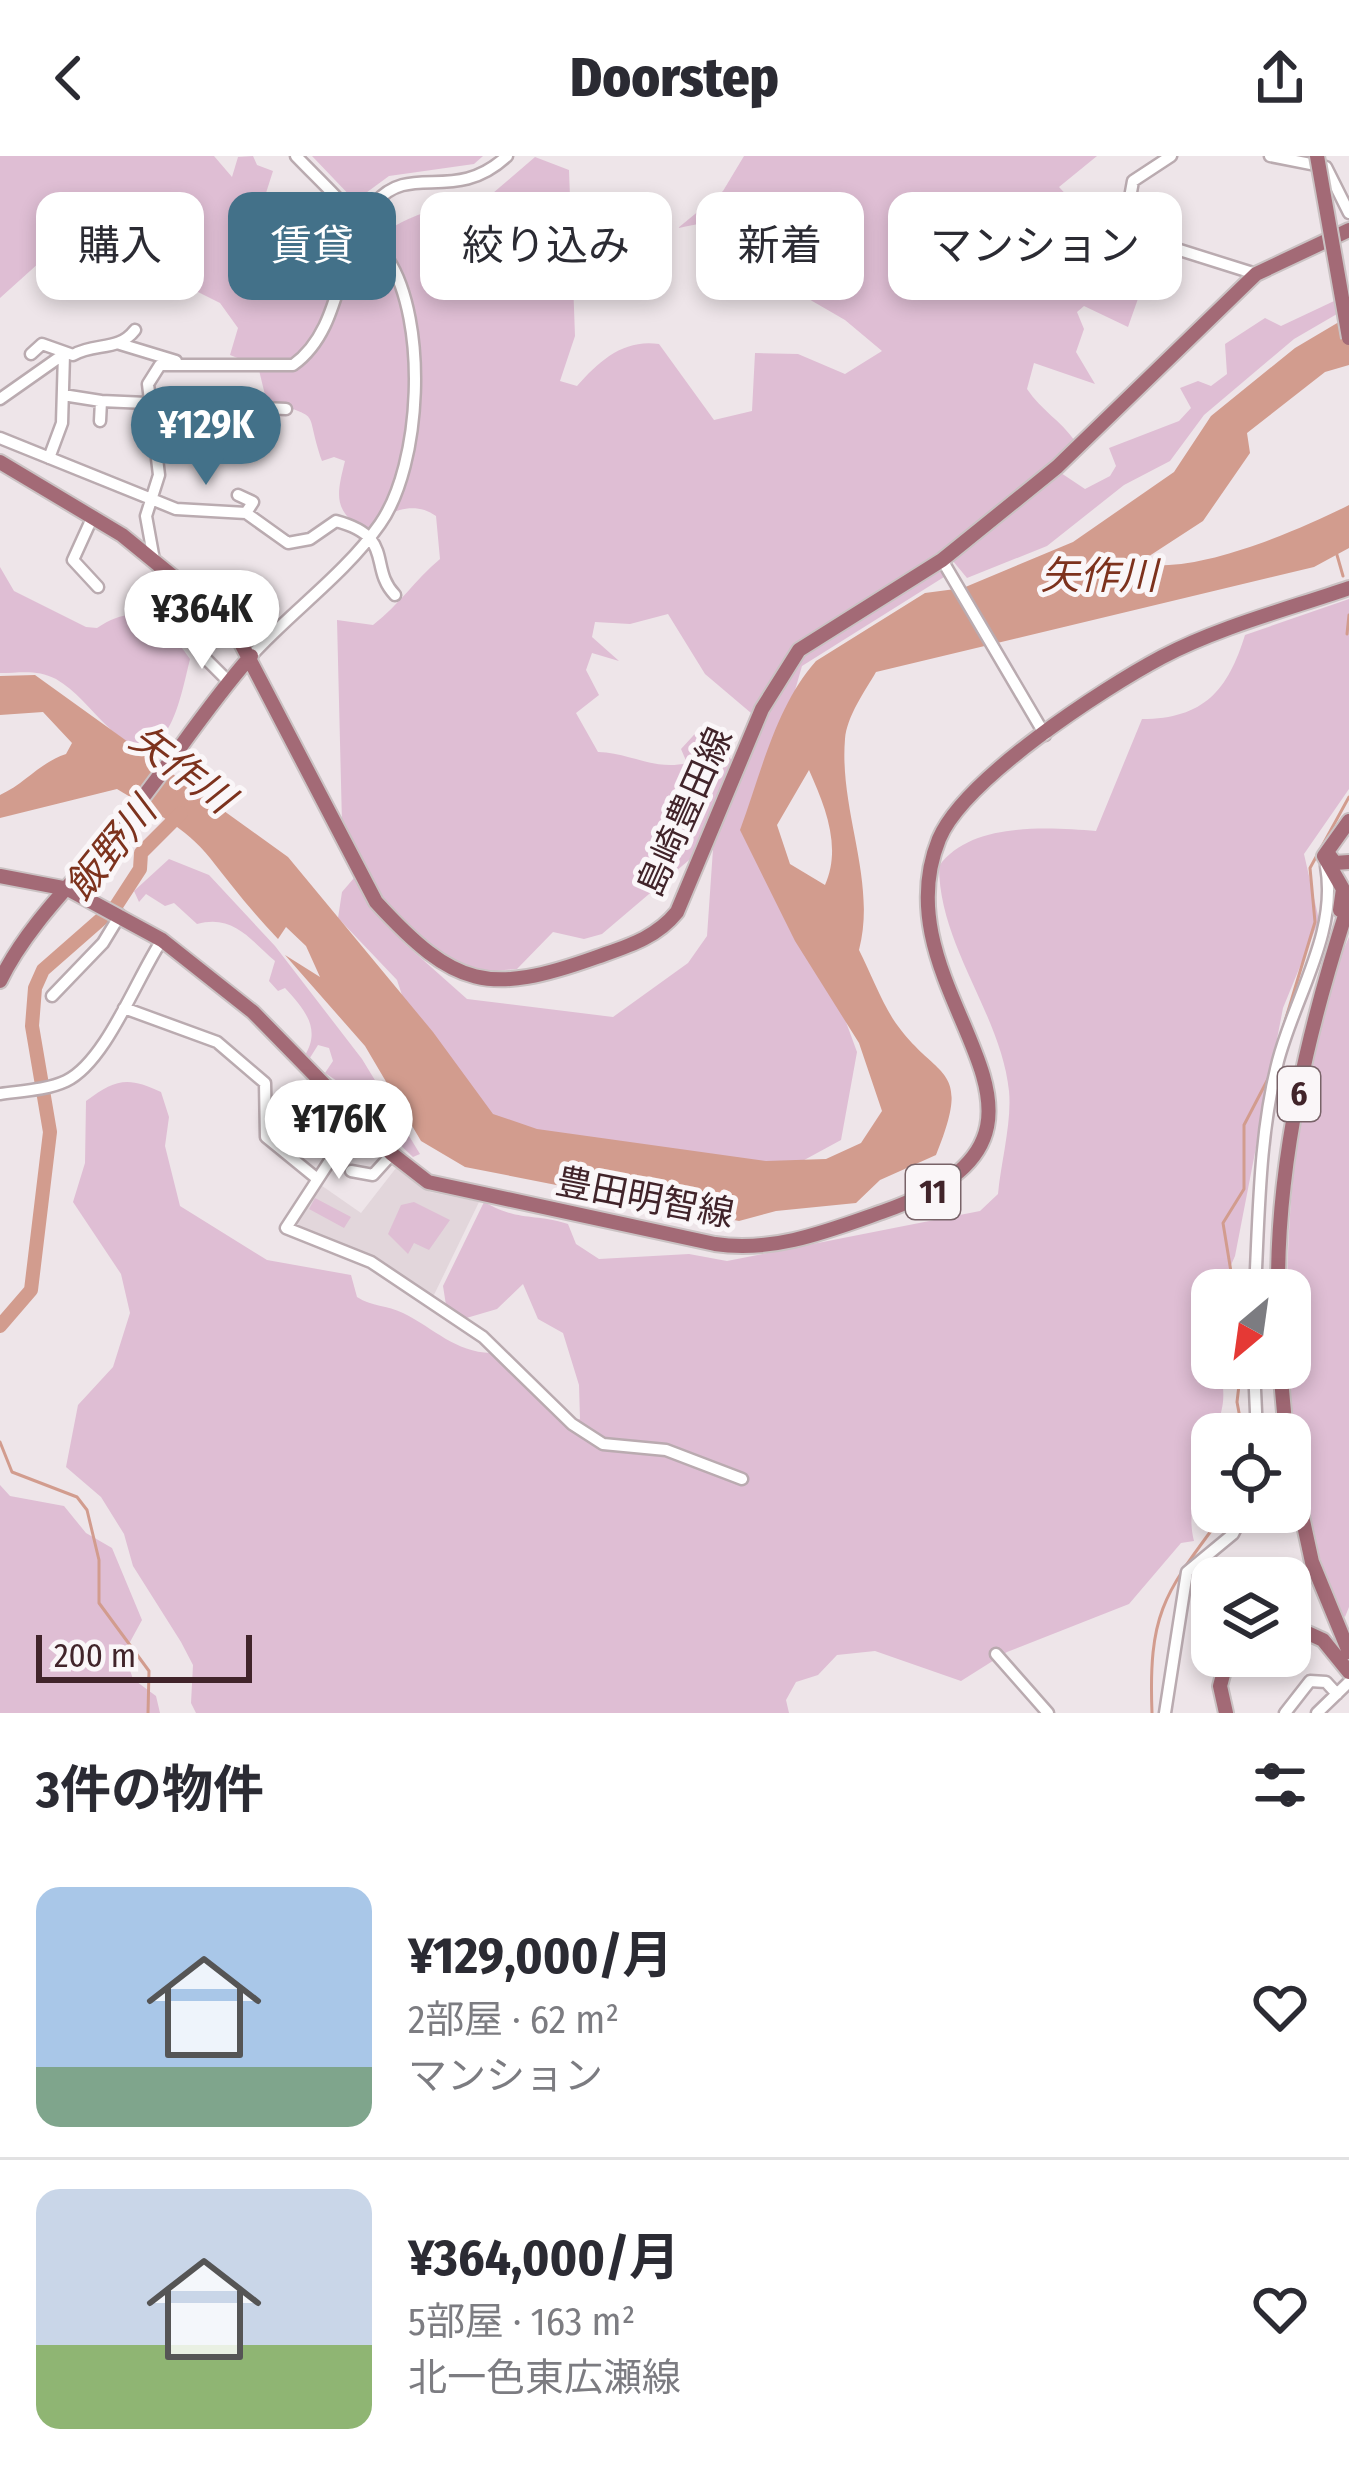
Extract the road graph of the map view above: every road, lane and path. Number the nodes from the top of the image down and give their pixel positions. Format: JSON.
{"nodes":[{"id":1,"x":296,"y":156,"type":"edge"},
{"id":2,"x":507,"y":156,"type":"edge"},
{"id":3,"x":1171,"y":156,"type":"edge"},
{"id":4,"x":1270,"y":156,"type":"edge"},
{"id":5,"x":1310,"y":159,"type":"edge"},
{"id":6,"x":328,"y":192,"type":"edge"},
{"id":7,"x":389,"y":192,"type":"edge"},
{"id":8,"x":1349,"y":213,"type":"edge"},
{"id":9,"x":1349,"y":230,"type":"edge"},
{"id":10,"x":1256,"y":274,"type":"junction"},
{"id":11,"x":396,"y":276,"type":"edge"},
{"id":12,"x":334,"y":300,"type":"edge"},
{"id":13,"x":135,"y":330,"type":"dead end"},
{"id":14,"x":1349,"y":338,"type":"edge"},
{"id":15,"x":120,"y":344,"type":"junction"},
{"id":16,"x":32,"y":354,"type":"dead end"},
{"id":17,"x":64,"y":354,"type":"junction"},
{"id":18,"x":178,"y":364,"type":"junction"},
{"id":19,"x":63,"y":395,"type":"junction"},
{"id":20,"x":0,"y":399,"type":"edge"},
{"id":21,"x":101,"y":401,"type":"junction"},
{"id":22,"x":148,"y":406,"type":"junction"},
{"id":23,"x":286,"y":410,"type":"dead end"},
{"id":24,"x":100,"y":421,"type":"dead end"},
{"id":25,"x":0,"y":438,"type":"edge"},
{"id":26,"x":49,"y":458,"type":"junction"},
{"id":27,"x":0,"y":462,"type":"edge"},
{"id":28,"x":238,"y":495,"type":"dead end"},
{"id":29,"x":154,"y":499,"type":"junction"},
{"id":30,"x":246,"y":513,"type":"junction"},
{"id":31,"x":94,"y":517,"type":"junction"},
{"id":32,"x":368,"y":539,"type":"junction"},
{"id":33,"x":154,"y":560,"type":"junction"},
{"id":34,"x":944,"y":563,"type":"junction"},
{"id":35,"x":98,"y":587,"type":"dead end"},
{"id":36,"x":1349,"y":588,"type":"edge"},
{"id":37,"x":395,"y":595,"type":"dead end"},
{"id":38,"x":221,"y":614,"type":"junction"},
{"id":39,"x":251,"y":656,"type":"junction"},
{"id":40,"x":228,"y":681,"type":"junction"},
{"id":41,"x":1045,"y":735,"type":"junction"},
{"id":42,"x":1349,"y":820,"type":"edge"},
{"id":43,"x":1334,"y":839,"type":"junction"},
{"id":44,"x":1325,"y":860,"type":"junction"},
{"id":45,"x":1349,"y":862,"type":"edge"},
{"id":46,"x":0,"y":876,"type":"edge"},
{"id":47,"x":68,"y":890,"type":"junction"},
{"id":48,"x":1349,"y":903,"type":"edge"},
{"id":49,"x":118,"y":914,"type":"junction"},
{"id":50,"x":162,"y":940,"type":"junction"},
{"id":51,"x":0,"y":981,"type":"edge"},
{"id":52,"x":52,"y":996,"type":"dead end"},
{"id":53,"x":124,"y":1008,"type":"junction"},
{"id":54,"x":1308,"y":1043,"type":"junction"},
{"id":55,"x":0,"y":1094,"type":"edge"},
{"id":56,"x":356,"y":1119,"type":"junction"},
{"id":57,"x":392,"y":1154,"type":"junction"},
{"id":58,"x":351,"y":1171,"type":"dead end"},
{"id":59,"x":315,"y":1177,"type":"junction"},
{"id":60,"x":1256,"y":1269,"type":"edge"},
{"id":61,"x":1279,"y":1269,"type":"edge"},
{"id":62,"x":742,"y":1479,"type":"dead end"},
{"id":63,"x":1234,"y":1533,"type":"edge"},
{"id":64,"x":1306,"y":1533,"type":"edge"},
{"id":65,"x":1311,"y":1635,"type":"edge"},
{"id":66,"x":1349,"y":1652,"type":"edge"},
{"id":67,"x":995,"y":1654,"type":"dead end"},
{"id":68,"x":1222,"y":1677,"type":"edge"},
{"id":69,"x":1345,"y":1684,"type":"edge"},
{"id":70,"x":1048,"y":1713,"type":"edge"},
{"id":71,"x":1165,"y":1713,"type":"edge"},
{"id":72,"x":1226,"y":1713,"type":"edge"},
{"id":73,"x":1286,"y":1713,"type":"edge"},
{"id":74,"x":1317,"y":1713,"type":"edge"}],
"edges":[{"from":1,"to":6,"type":"street"},
{"from":2,"to":7,"type":"street"},
{"from":3,"to":10,"type":"street"},
{"from":4,"to":5,"type":"street"},
{"from":5,"to":8,"type":"street"},
{"from":5,"to":14,"type":"main road","bridge":true},
{"from":9,"to":10,"type":"main road","name":"島崎豊田線"},
{"from":10,"to":34,"type":"main road","name":"島崎豊田線"},
{"from":11,"to":32,"type":"street"},
{"from":12,"to":18,"type":"street"},
{"from":13,"to":15,"type":"street"},
{"from":15,"to":17,"type":"street"},
{"from":15,"to":18,"type":"street"},
{"from":16,"to":17,"type":"street"},
{"from":17,"to":19,"type":"street"},
{"from":17,"to":20,"type":"street"},
{"from":18,"to":22,"type":"street"},
{"from":19,"to":21,"type":"street"},
{"from":19,"to":26,"type":"street"},
{"from":21,"to":22,"type":"street"},
{"from":21,"to":24,"type":"street"},
{"from":22,"to":23,"type":"street"},
{"from":22,"to":29,"type":"street"},
{"from":25,"to":26,"type":"street"},
{"from":26,"to":29,"type":"street"},
{"from":27,"to":31,"type":"main road","name":"島崎豊田線"},
{"from":28,"to":30,"type":"street"},
{"from":29,"to":30,"type":"street"},
{"from":29,"to":33,"type":"street"},
{"from":30,"to":32,"type":"street"},
{"from":31,"to":33,"type":"main road","name":"島崎豊田線"},
{"from":31,"to":35,"type":"street"},
{"from":32,"to":37,"type":"street"},
{"from":32,"to":39,"type":"street"},
{"from":33,"to":38,"type":"main road","name":"島崎豊田線"},
{"from":34,"to":39,"type":"main road","name":"島崎豊田線"},
{"from":34,"to":41,"type":"street"},
{"from":36,"to":41,"type":"main road","name":"豊田明智線","number":"11"},
{"from":38,"to":39,"type":"main road","name":"島崎豊田線"},
{"from":38,"to":40,"type":"street"},
{"from":39,"to":40,"type":"main road"},
{"from":40,"to":47,"type":"main road"},
{"from":41,"to":57,"type":"main road","name":"豊田明智線","number":"11"},
{"from":42,"to":43,"type":"main road"},
{"from":43,"to":44,"type":"main road"},
{"from":43,"to":45,"type":"main road"},
{"from":44,"to":54,"type":"main road"},
{"from":44,"to":60,"type":"street"},
{"from":46,"to":47,"type":"main road","name":"豊田明智線","number":"11"},
{"from":47,"to":49,"type":"main road","name":"豊田明智線","number":"11"},
{"from":47,"to":51,"type":"main road"},
{"from":48,"to":54,"type":"main road","number":"6"},
{"from":49,"to":50,"type":"main road","name":"豊田明智線","number":"11"},
{"from":49,"to":52,"type":"street"},
{"from":50,"to":53,"type":"street"},
{"from":50,"to":56,"type":"main road","name":"豊田明智線","number":"11"},
{"from":53,"to":55,"type":"street"},
{"from":53,"to":59,"type":"street"},
{"from":54,"to":61,"type":"main road","number":"6"},
{"from":56,"to":57,"type":"main road","name":"豊田明智線","number":"11"},
{"from":56,"to":59,"type":"street"},
{"from":57,"to":58,"type":"street"},
{"from":59,"to":62,"type":"street"},
{"from":63,"to":71,"type":"street"},
{"from":64,"to":66,"type":"main road"},
{"from":65,"to":69,"type":"main road"},
{"from":67,"to":70,"type":"street"},
{"from":68,"to":72,"type":"main road"},
{"from":69,"to":73,"type":"street"},
{"from":69,"to":74,"type":"street"}]}
